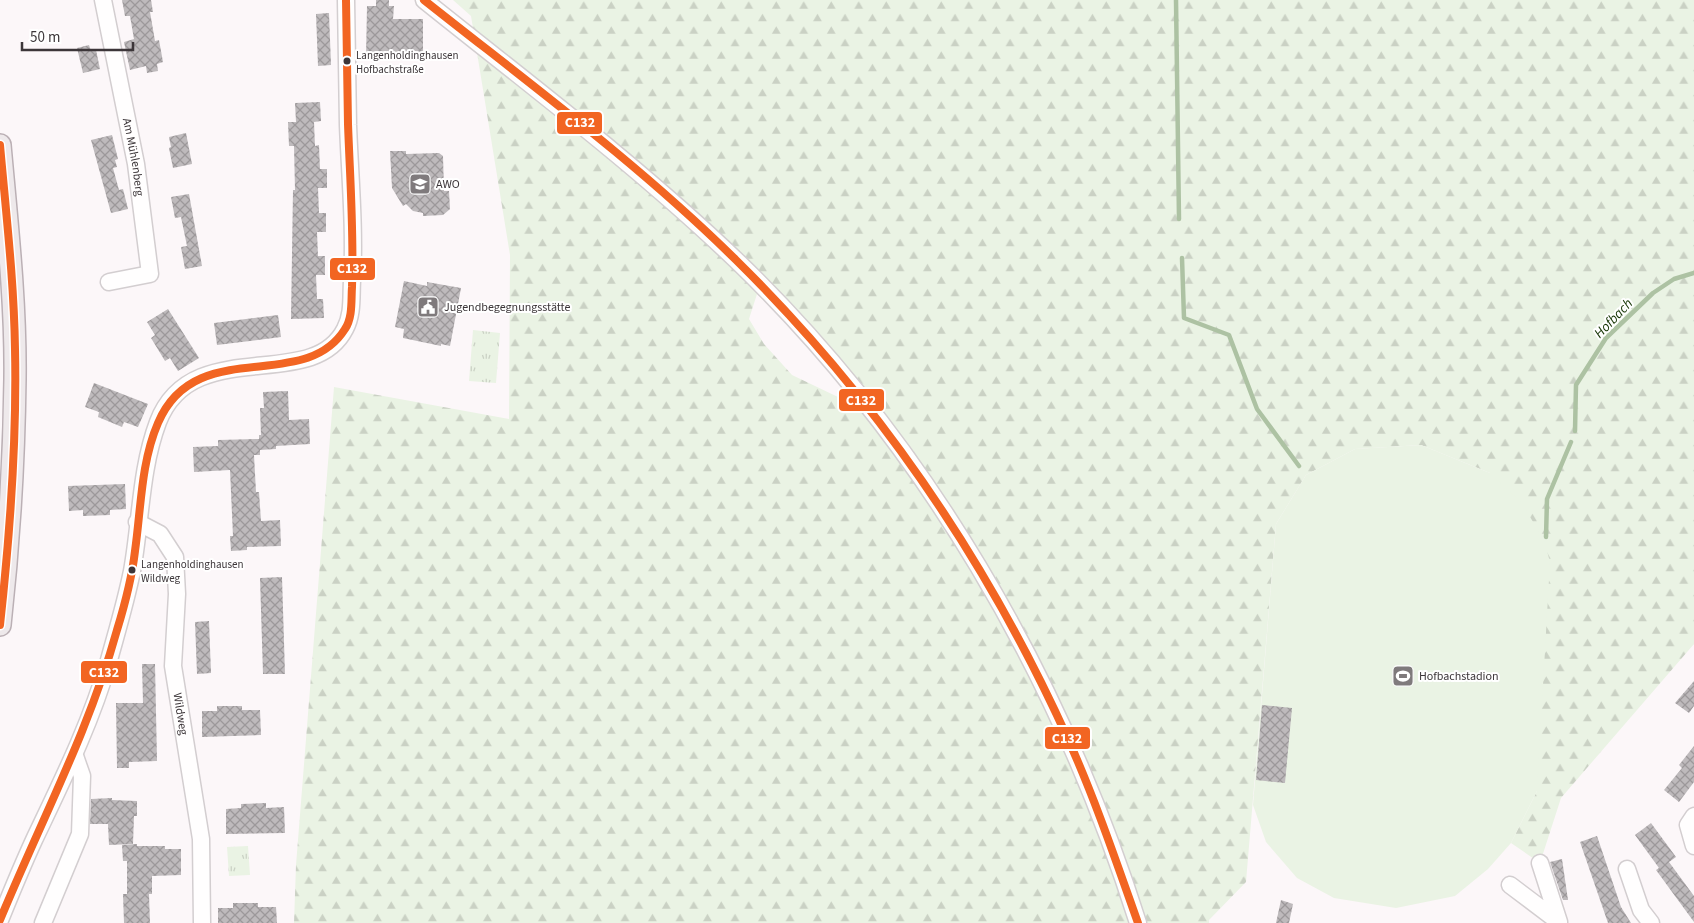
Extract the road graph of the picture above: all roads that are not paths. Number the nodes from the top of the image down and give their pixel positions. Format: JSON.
{"nodes":[{"id":1,"x":103,"y":0,"type":"edge"},
{"id":2,"x":346,"y":0,"type":"edge"},
{"id":3,"x":424,"y":0,"type":"edge"},
{"id":4,"x":0,"y":145,"type":"edge"},
{"id":5,"x":109,"y":282,"type":"dead end"},
{"id":6,"x":137,"y":522,"type":"junction"},
{"id":7,"x":0,"y":625,"type":"edge"},
{"id":8,"x":75,"y":756,"type":"junction"},
{"id":9,"x":1694,"y":816,"type":"edge"},
{"id":10,"x":1694,"y":846,"type":"edge"},
{"id":11,"x":1540,"y":863,"type":"dead end"},
{"id":12,"x":1627,"y":869,"type":"dead end"},
{"id":13,"x":1510,"y":885,"type":"dead end"},
{"id":14,"x":0,"y":920,"type":"edge"},
{"id":15,"x":43,"y":923,"type":"edge"},
{"id":16,"x":202,"y":923,"type":"edge"},
{"id":17,"x":1138,"y":923,"type":"edge"},
{"id":18,"x":1559,"y":923,"type":"edge"},
{"id":19,"x":1651,"y":923,"type":"edge"}],
"edges":[{"from":1,"to":5,"type":"street","name":"Am Mühlenberg"},
{"from":2,"to":6,"type":"street"},
{"from":3,"to":17,"type":"street"},
{"from":4,"to":7,"type":"main road"},
{"from":6,"to":8,"type":"street"},
{"from":6,"to":16,"type":"street","name":"Wildweg"},
{"from":8,"to":14,"type":"street"},
{"from":8,"to":15,"type":"street"},
{"from":9,"to":10,"type":"street"},
{"from":11,"to":18,"type":"street"},
{"from":12,"to":19,"type":"street"},
{"from":13,"to":18,"type":"street"}]}
